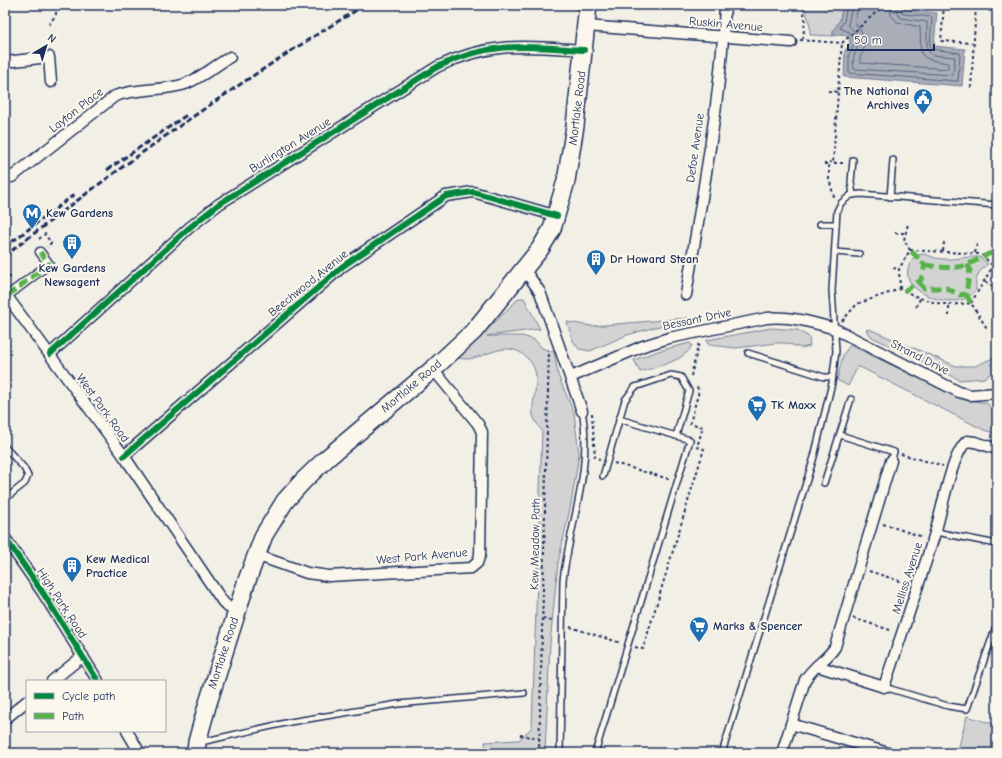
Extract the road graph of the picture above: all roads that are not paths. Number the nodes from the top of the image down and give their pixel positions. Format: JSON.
{"nodes":[{"id":1,"x":588,"y":5,"type":"edge"},
{"id":2,"x":725,"y":5,"type":"edge"},
{"id":3,"x":587,"y":26,"type":"junction"},
{"id":4,"x":724,"y":37,"type":"junction"},
{"id":5,"x":791,"y":42,"type":"road end"},
{"id":6,"x":584,"y":50,"type":"junction"},
{"id":7,"x":230,"y":57,"type":"dead end"},
{"id":8,"x":5,"y":62,"type":"edge"},
{"id":9,"x":51,"y":82,"type":"dead end"},
{"id":10,"x":853,"y":160,"type":"dead end"},
{"id":11,"x":893,"y":160,"type":"dead end"},
{"id":12,"x":10,"y":178,"type":"dead end"},
{"id":13,"x":853,"y":195,"type":"junction"},
{"id":14,"x":890,"y":197,"type":"junction"},
{"id":15,"x":997,"y":205,"type":"edge"},
{"id":16,"x":557,"y":216,"type":"junction"},
{"id":17,"x":820,"y":224,"type":"dead end"},
{"id":18,"x":836,"y":224,"type":"junction"},
{"id":19,"x":40,"y":252,"type":"road end"},
{"id":20,"x":835,"y":252,"type":"junction"},
{"id":21,"x":860,"y":254,"type":"dead end"},
{"id":22,"x":524,"y":269,"type":"junction"},
{"id":23,"x":686,"y":295,"type":"dead end"},
{"id":24,"x":6,"y":296,"type":"edge"},
{"id":25,"x":835,"y":329,"type":"junction"},
{"id":26,"x":748,"y":353,"type":"dead end"},
{"id":27,"x":50,"y":354,"type":"junction"},
{"id":28,"x":433,"y":369,"type":"junction"},
{"id":29,"x":832,"y":377,"type":"junction"},
{"id":30,"x":571,"y":378,"type":"junction"},
{"id":31,"x":997,"y":393,"type":"edge"},
{"id":32,"x":850,"y":399,"type":"dead end"},
{"id":33,"x":587,"y":410,"type":"joint"},
{"id":34,"x":620,"y":419,"type":"junction"},
{"id":35,"x":840,"y":435,"type":"junction"},
{"id":36,"x":676,"y":436,"type":"junction"},
{"id":37,"x":5,"y":447,"type":"edge"},
{"id":38,"x":997,"y":449,"type":"edge"},
{"id":39,"x":124,"y":456,"type":"junction"},
{"id":40,"x":893,"y":457,"type":"joint"},
{"id":41,"x":603,"y":476,"type":"dead end"},
{"id":42,"x":824,"y":483,"type":"dead end"},
{"id":43,"x":5,"y":498,"type":"edge"},
{"id":44,"x":934,"y":536,"type":"junction"},
{"id":45,"x":5,"y":538,"type":"edge"},
{"id":46,"x":997,"y":544,"type":"edge"},
{"id":47,"x":256,"y":556,"type":"junction"},
{"id":48,"x":237,"y":610,"type":"junction"},
{"id":49,"x":994,"y":629,"type":"dead end"},
{"id":50,"x":83,"y":656,"type":"junction"},
{"id":51,"x":817,"y":666,"type":"junction"},
{"id":52,"x":53,"y":680,"type":"edge"},
{"id":53,"x":97,"y":680,"type":"edge"},
{"id":54,"x":884,"y":687,"type":"junction"},
{"id":55,"x":524,"y":694,"type":"dead end"},
{"id":56,"x":26,"y":702,"type":"edge"},
{"id":57,"x":5,"y":719,"type":"edge"},
{"id":58,"x":791,"y":724,"type":"junction"},
{"id":59,"x":128,"y":732,"type":"edge"},
{"id":60,"x":197,"y":748,"type":"edge"},
{"id":61,"x":140,"y":753,"type":"edge"},
{"id":62,"x":560,"y":753,"type":"edge"},
{"id":63,"x":595,"y":753,"type":"edge"},
{"id":64,"x":722,"y":753,"type":"edge"},
{"id":65,"x":782,"y":753,"type":"edge"},
{"id":66,"x":888,"y":753,"type":"edge"}],
"edges":[{"from":1,"to":3,"type":"highway","name":"Mortlake Road"},
{"from":2,"to":4,"type":"street","name":"Defoe Avenue"},
{"from":3,"to":4,"type":"street","name":"Ruskin Avenue"},
{"from":3,"to":6,"type":"highway","name":"Mortlake Road"},
{"from":4,"to":5,"type":"street","name":"Ruskin Avenue"},
{"from":4,"to":23,"type":"street","name":"Defoe Avenue"},
{"from":6,"to":16,"type":"highway","name":"Mortlake Road"},
{"from":6,"to":27,"type":"street","name":"Burlington Avenue"},
{"from":7,"to":12,"type":"street","name":"Layton Place"},
{"from":8,"to":9,"type":"street"},
{"from":10,"to":13,"type":"lane"},
{"from":11,"to":14,"type":"lane"},
{"from":13,"to":14,"type":"lane"},
{"from":13,"to":18,"type":"lane"},
{"from":14,"to":15,"type":"lane"},
{"from":16,"to":22,"type":"highway","name":"Mortlake Road"},
{"from":16,"to":39,"type":"street","name":"Beechwood Avenue"},
{"from":17,"to":18,"type":"lane"},
{"from":18,"to":20,"type":"lane"},
{"from":19,"to":24,"type":"street"},
{"from":20,"to":21,"type":"lane"},
{"from":20,"to":25,"type":"lane"},
{"from":22,"to":28,"type":"highway","name":"Mortlake Road"},
{"from":22,"to":30,"type":"street"},
{"from":24,"to":27,"type":"street","name":"West Park Road"},
{"from":25,"to":29,"type":"lane"},
{"from":25,"to":30,"type":"street","name":"Bessant Drive"},
{"from":25,"to":31,"type":"street","name":"Strand Drive"},
{"from":26,"to":29,"type":"lane"},
{"from":27,"to":39,"type":"street","name":"West Park Road"},
{"from":28,"to":47,"type":"highway","name":"Mortlake Road"},
{"from":28,"to":47,"type":"street","name":"West Park Avenue"},
{"from":29,"to":64,"type":"lane"},
{"from":30,"to":33,"type":"street"},
{"from":32,"to":35,"type":"lane"},
{"from":33,"to":62,"type":"lane"},
{"from":34,"to":36,"type":"lane"},
{"from":34,"to":36,"type":"lane"},
{"from":34,"to":41,"type":"lane"},
{"from":35,"to":40,"type":"lane"},
{"from":35,"to":42,"type":"lane"},
{"from":36,"to":63,"type":"lane"},
{"from":37,"to":43,"type":"lane"},
{"from":38,"to":44,"type":"street","name":"Melliss Avenue"},
{"from":39,"to":48,"type":"street","name":"West Park Road"},
{"from":40,"to":51,"type":"street"},
{"from":44,"to":46,"type":"lane"},
{"from":44,"to":54,"type":"street","name":"Melliss Avenue"},
{"from":45,"to":50,"type":"street","name":"High Park Road"},
{"from":47,"to":48,"type":"highway","name":"Mortlake Road"},
{"from":48,"to":60,"type":"highway","name":"Mortlake Road"},
{"from":49,"to":54,"type":"lane"},
{"from":50,"to":52,"type":"street"},
{"from":50,"to":53,"type":"street","name":"High Park Road"},
{"from":51,"to":54,"type":"street"},
{"from":51,"to":58,"type":"street"},
{"from":55,"to":60,"type":"lane"},
{"from":56,"to":57,"type":"street"},
{"from":58,"to":65,"type":"street"},
{"from":58,"to":66,"type":"street"},
{"from":59,"to":61,"type":"street"}]}
